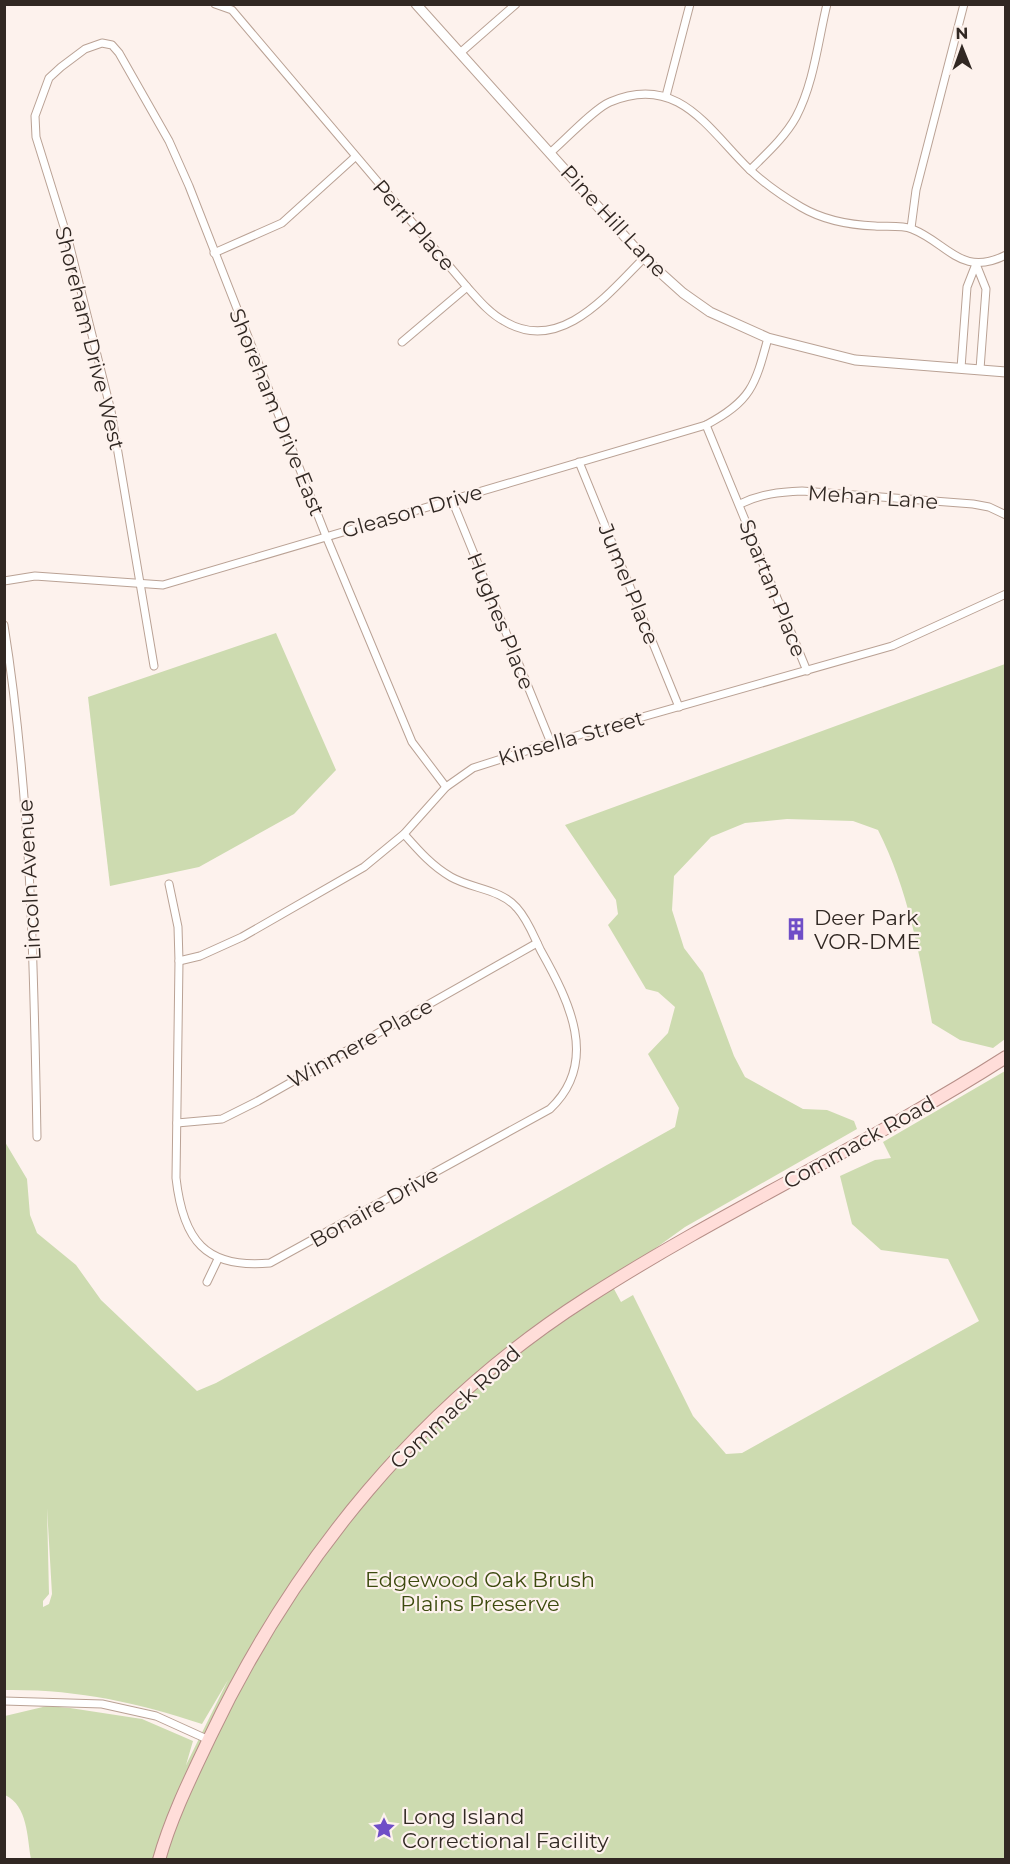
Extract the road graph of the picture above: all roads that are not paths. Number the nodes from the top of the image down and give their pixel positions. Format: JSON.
{"nodes":[{"id":1,"x":215,"y":4,"type":"edge"},
{"id":2,"x":416,"y":4,"type":"edge"},
{"id":3,"x":516,"y":4,"type":"edge"},
{"id":4,"x":690,"y":4,"type":"edge"},
{"id":5,"x":827,"y":4,"type":"edge"},
{"id":6,"x":964,"y":4,"type":"edge"},
{"id":7,"x":102,"y":43,"type":"joint"},
{"id":8,"x":460,"y":54,"type":"junction"},
{"id":9,"x":666,"y":96,"type":"junction"},
{"id":10,"x":551,"y":152,"type":"junction"},
{"id":11,"x":355,"y":157,"type":"junction"},
{"id":12,"x":750,"y":170,"type":"junction"},
{"id":13,"x":911,"y":228,"type":"junction"},
{"id":14,"x":214,"y":253,"type":"junction"},
{"id":15,"x":1005,"y":255,"type":"edge"},
{"id":16,"x":644,"y":258,"type":"junction"},
{"id":17,"x":976,"y":264,"type":"junction"},
{"id":18,"x":467,"y":286,"type":"junction"},
{"id":19,"x":768,"y":338,"type":"junction"},
{"id":20,"x":402,"y":342,"type":"dead end"},
{"id":21,"x":961,"y":368,"type":"junction"},
{"id":22,"x":980,"y":369,"type":"junction"},
{"id":23,"x":1005,"y":372,"type":"edge"},
{"id":24,"x":706,"y":425,"type":"junction"},
{"id":25,"x":579,"y":462,"type":"junction"},
{"id":26,"x":452,"y":500,"type":"junction"},
{"id":27,"x":740,"y":504,"type":"junction"},
{"id":28,"x":1005,"y":514,"type":"edge"},
{"id":29,"x":326,"y":536,"type":"junction"},
{"id":30,"x":4,"y":581,"type":"edge"},
{"id":31,"x":140,"y":585,"type":"junction"},
{"id":32,"x":1005,"y":594,"type":"edge"},
{"id":33,"x":4,"y":625,"type":"edge"},
{"id":34,"x":154,"y":666,"type":"dead end"},
{"id":35,"x":807,"y":671,"type":"junction"},
{"id":36,"x":679,"y":707,"type":"junction"},
{"id":37,"x":551,"y":743,"type":"junction"},
{"id":38,"x":446,"y":787,"type":"junction"},
{"id":39,"x":404,"y":834,"type":"junction"},
{"id":40,"x":169,"y":884,"type":"dead end"},
{"id":41,"x":537,"y":943,"type":"junction"},
{"id":42,"x":179,"y":961,"type":"junction"},
{"id":43,"x":1005,"y":1057,"type":"edge"},
{"id":44,"x":177,"y":1123,"type":"junction"},
{"id":45,"x":37,"y":1137,"type":"dead end"},
{"id":46,"x":218,"y":1258,"type":"junction"},
{"id":47,"x":207,"y":1282,"type":"dead end"},
{"id":48,"x":4,"y":1701,"type":"edge"},
{"id":49,"x":209,"y":1740,"type":"junction"},
{"id":50,"x":159,"y":1860,"type":"edge"}],
"edges":[{"from":1,"to":11,"type":"street","name":"Perri Place"},
{"from":2,"to":8,"type":"street","name":"Pine Hill Lane"},
{"from":3,"to":8,"type":"street"},
{"from":4,"to":9,"type":"street"},
{"from":5,"to":12,"type":"street"},
{"from":6,"to":13,"type":"street"},
{"from":7,"to":14,"type":"street","name":"Shoreham Drive East"},
{"from":7,"to":31,"type":"street","name":"Shoreham Drive West"},
{"from":8,"to":10,"type":"street","name":"Pine Hill Lane"},
{"from":9,"to":10,"type":"street"},
{"from":9,"to":12,"type":"street"},
{"from":10,"to":16,"type":"street","name":"Pine Hill Lane"},
{"from":11,"to":14,"type":"street"},
{"from":11,"to":18,"type":"street","name":"Perri Place"},
{"from":12,"to":13,"type":"street"},
{"from":13,"to":17,"type":"street"},
{"from":14,"to":29,"type":"street","name":"Shoreham Drive East"},
{"from":15,"to":17,"type":"street"},
{"from":16,"to":18,"type":"street","name":"Perri Place"},
{"from":16,"to":19,"type":"street","name":"Pine Hill Lane"},
{"from":17,"to":21,"type":"street"},
{"from":17,"to":22,"type":"street"},
{"from":18,"to":20,"type":"street"},
{"from":19,"to":21,"type":"street","name":"Pine Hill Lane"},
{"from":19,"to":24,"type":"street","name":"Gleason Drive"},
{"from":21,"to":22,"type":"street","name":"Pine Hill Lane"},
{"from":22,"to":23,"type":"street","name":"Pine Hill Lane"},
{"from":24,"to":25,"type":"street","name":"Gleason Drive"},
{"from":24,"to":27,"type":"street","name":"Spartan Place"},
{"from":25,"to":26,"type":"street","name":"Gleason Drive"},
{"from":25,"to":36,"type":"street","name":"Jumel Place"},
{"from":26,"to":29,"type":"street","name":"Gleason Drive"},
{"from":26,"to":37,"type":"street","name":"Hughes Place"},
{"from":27,"to":28,"type":"street","name":"Mehan Lane"},
{"from":27,"to":35,"type":"street","name":"Spartan Place"},
{"from":29,"to":31,"type":"street","name":"Gleason Drive"},
{"from":29,"to":38,"type":"street","name":"Shoreham Drive East"},
{"from":30,"to":31,"type":"street","name":"Gleason Drive"},
{"from":31,"to":34,"type":"street","name":"Shoreham Drive West"},
{"from":32,"to":35,"type":"street","name":"Kinsella Street"},
{"from":33,"to":45,"type":"street","name":"Lincoln Avenue"},
{"from":35,"to":36,"type":"street","name":"Kinsella Street"},
{"from":36,"to":37,"type":"street","name":"Kinsella Street"},
{"from":37,"to":38,"type":"street","name":"Kinsella Street"},
{"from":38,"to":39,"type":"street","name":"Kinsella Street"},
{"from":39,"to":41,"type":"street","name":"Bonaire Drive"},
{"from":39,"to":42,"type":"street","name":"Kinsella Street"},
{"from":40,"to":42,"type":"street","name":"Bonaire Drive"},
{"from":41,"to":44,"type":"street","name":"Winmere Place"},
{"from":41,"to":46,"type":"street","name":"Bonaire Drive"},
{"from":42,"to":44,"type":"street","name":"Bonaire Drive"},
{"from":43,"to":49,"type":"main road","name":"Commack Road"},
{"from":44,"to":46,"type":"street","name":"Bonaire Drive"},
{"from":46,"to":47,"type":"street"},
{"from":48,"to":49,"type":"street"},
{"from":49,"to":50,"type":"main road","name":"Commack Road"}]}
